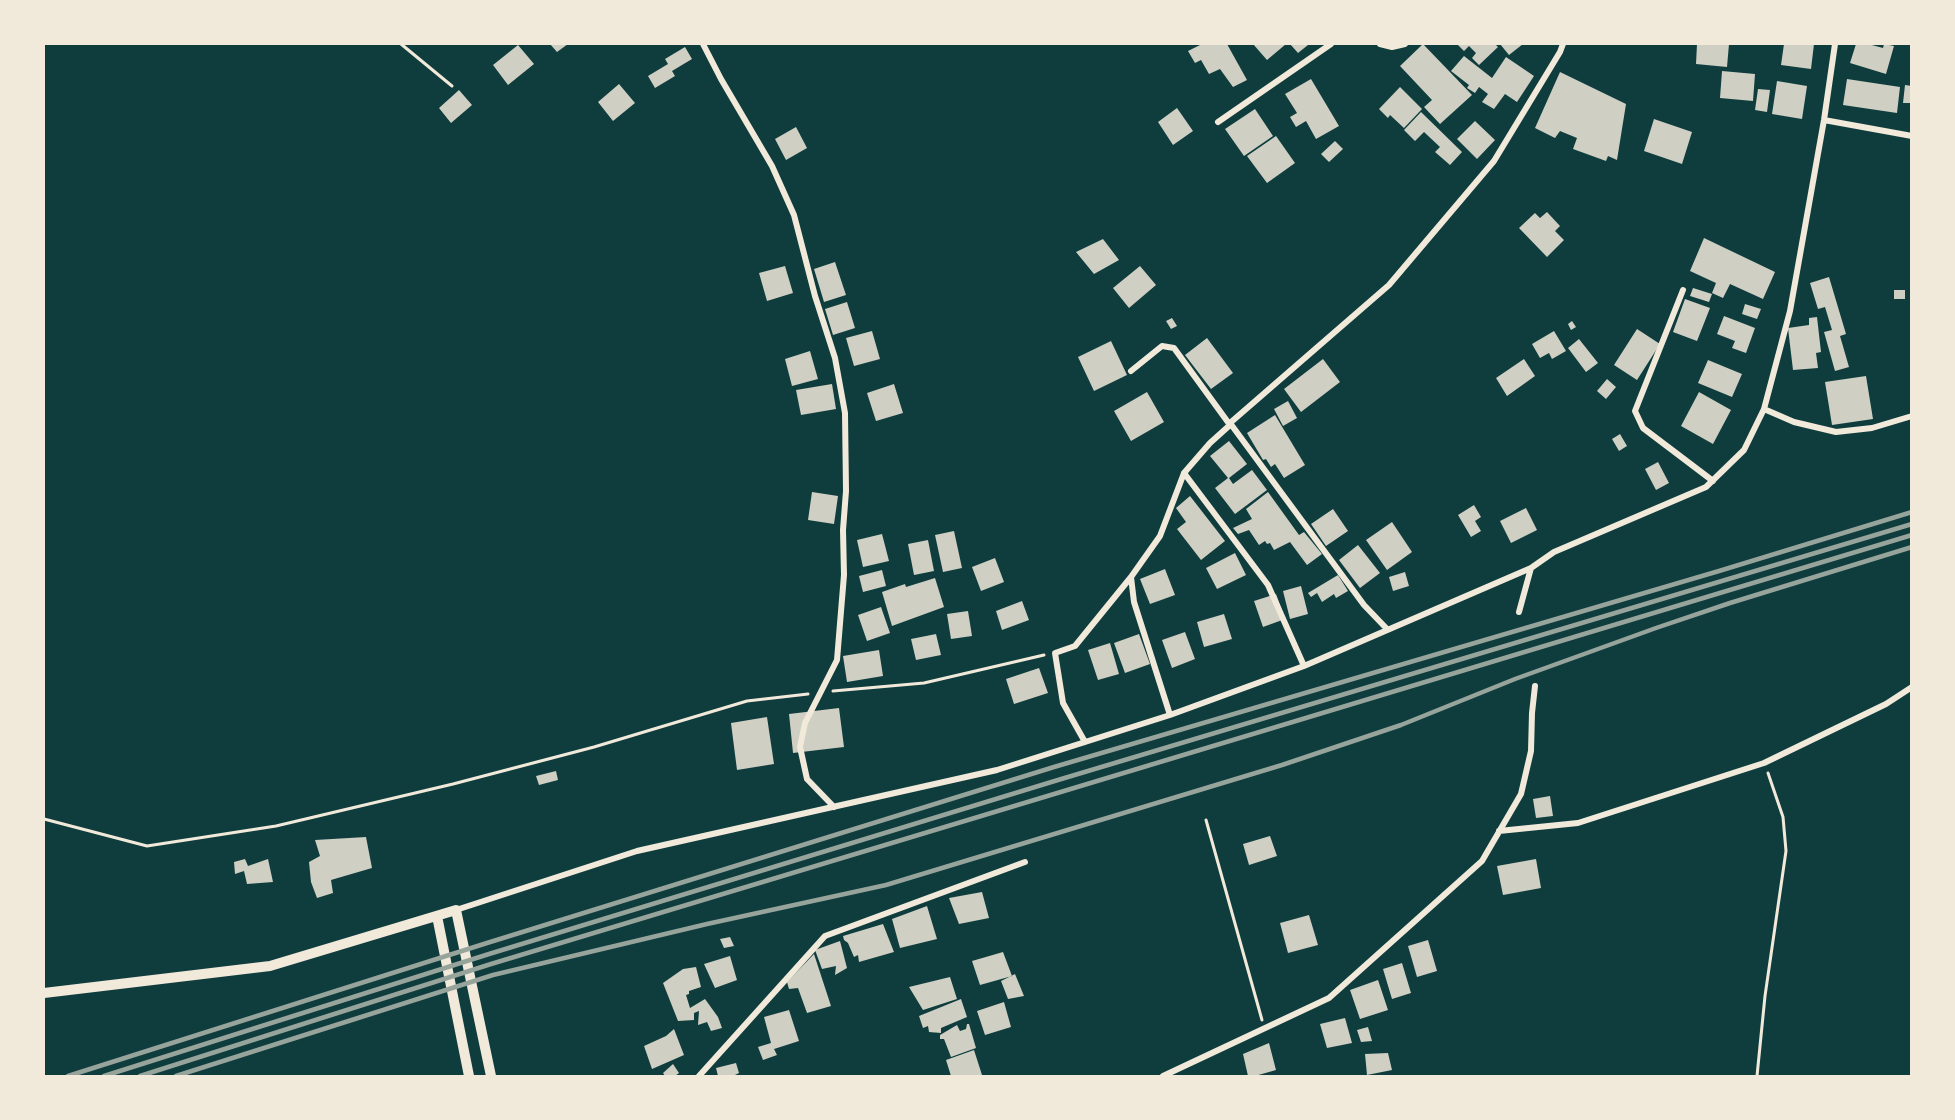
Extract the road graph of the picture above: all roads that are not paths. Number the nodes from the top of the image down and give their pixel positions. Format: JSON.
{"nodes":[{"id":1,"x":703,"y":44,"type":"edge"},
{"id":2,"x":1330,"y":44,"type":"edge"},
{"id":3,"x":1380,"y":44,"type":"edge"},
{"id":4,"x":1405,"y":44,"type":"edge"},
{"id":5,"x":1563,"y":44,"type":"edge"},
{"id":6,"x":1835,"y":44,"type":"edge"},
{"id":7,"x":1824,"y":120,"type":"junction"},
{"id":8,"x":1218,"y":122,"type":"dead end"},
{"id":9,"x":1911,"y":136,"type":"edge"},
{"id":10,"x":1683,"y":290,"type":"dead end"},
{"id":11,"x":1131,"y":371,"type":"dead end"},
{"id":12,"x":1764,"y":409,"type":"junction"},
{"id":13,"x":1911,"y":416,"type":"edge"},
{"id":14,"x":1230,"y":424,"type":"junction"},
{"id":15,"x":1184,"y":473,"type":"junction"},
{"id":16,"x":1713,"y":481,"type":"junction"},
{"id":17,"x":1531,"y":568,"type":"junction"},
{"id":18,"x":1131,"y":577,"type":"junction"},
{"id":19,"x":1519,"y":612,"type":"dead end"},
{"id":20,"x":1387,"y":629,"type":"junction"},
{"id":21,"x":1304,"y":666,"type":"junction"},
{"id":22,"x":1535,"y":686,"type":"dead end"},
{"id":23,"x":1911,"y":687,"type":"edge"},
{"id":24,"x":1170,"y":715,"type":"junction"},
{"id":25,"x":1085,"y":742,"type":"junction"},
{"id":26,"x":834,"y":807,"type":"junction"},
{"id":27,"x":1499,"y":831,"type":"junction"},
{"id":28,"x":1025,"y":862,"type":"dead end"},
{"id":29,"x":456,"y":910,"type":"junction"},
{"id":30,"x":437,"y":916,"type":"junction"},
{"id":31,"x":44,"y":993,"type":"edge"},
{"id":32,"x":469,"y":1077,"type":"edge"},
{"id":33,"x":491,"y":1077,"type":"edge"},
{"id":34,"x":699,"y":1077,"type":"edge"},
{"id":35,"x":1163,"y":1077,"type":"edge"}],
"edges":[{"from":1,"to":26,"type":"street"},
{"from":2,"to":8,"type":"street"},
{"from":3,"to":4,"type":"street"},
{"from":5,"to":14,"type":"street"},
{"from":6,"to":7,"type":"street"},
{"from":7,"to":9,"type":"street"},
{"from":7,"to":12,"type":"street"},
{"from":10,"to":16,"type":"street"},
{"from":11,"to":14,"type":"street"},
{"from":12,"to":13,"type":"street"},
{"from":12,"to":16,"type":"street"},
{"from":14,"to":15,"type":"street"},
{"from":14,"to":20,"type":"street"},
{"from":15,"to":18,"type":"street"},
{"from":15,"to":21,"type":"street"},
{"from":16,"to":17,"type":"street"},
{"from":17,"to":19,"type":"street"},
{"from":17,"to":20,"type":"street"},
{"from":18,"to":24,"type":"street"},
{"from":18,"to":25,"type":"street"},
{"from":20,"to":21,"type":"street"},
{"from":21,"to":24,"type":"street"},
{"from":22,"to":27,"type":"street"},
{"from":23,"to":27,"type":"street"},
{"from":24,"to":25,"type":"street"},
{"from":25,"to":26,"type":"street"},
{"from":26,"to":29,"type":"street"},
{"from":27,"to":35,"type":"street"},
{"from":28,"to":34,"type":"street"},
{"from":29,"to":30,"type":"street"},
{"from":29,"to":33,"type":"street"},
{"from":30,"to":31,"type":"street"},
{"from":30,"to":32,"type":"street"}]}
